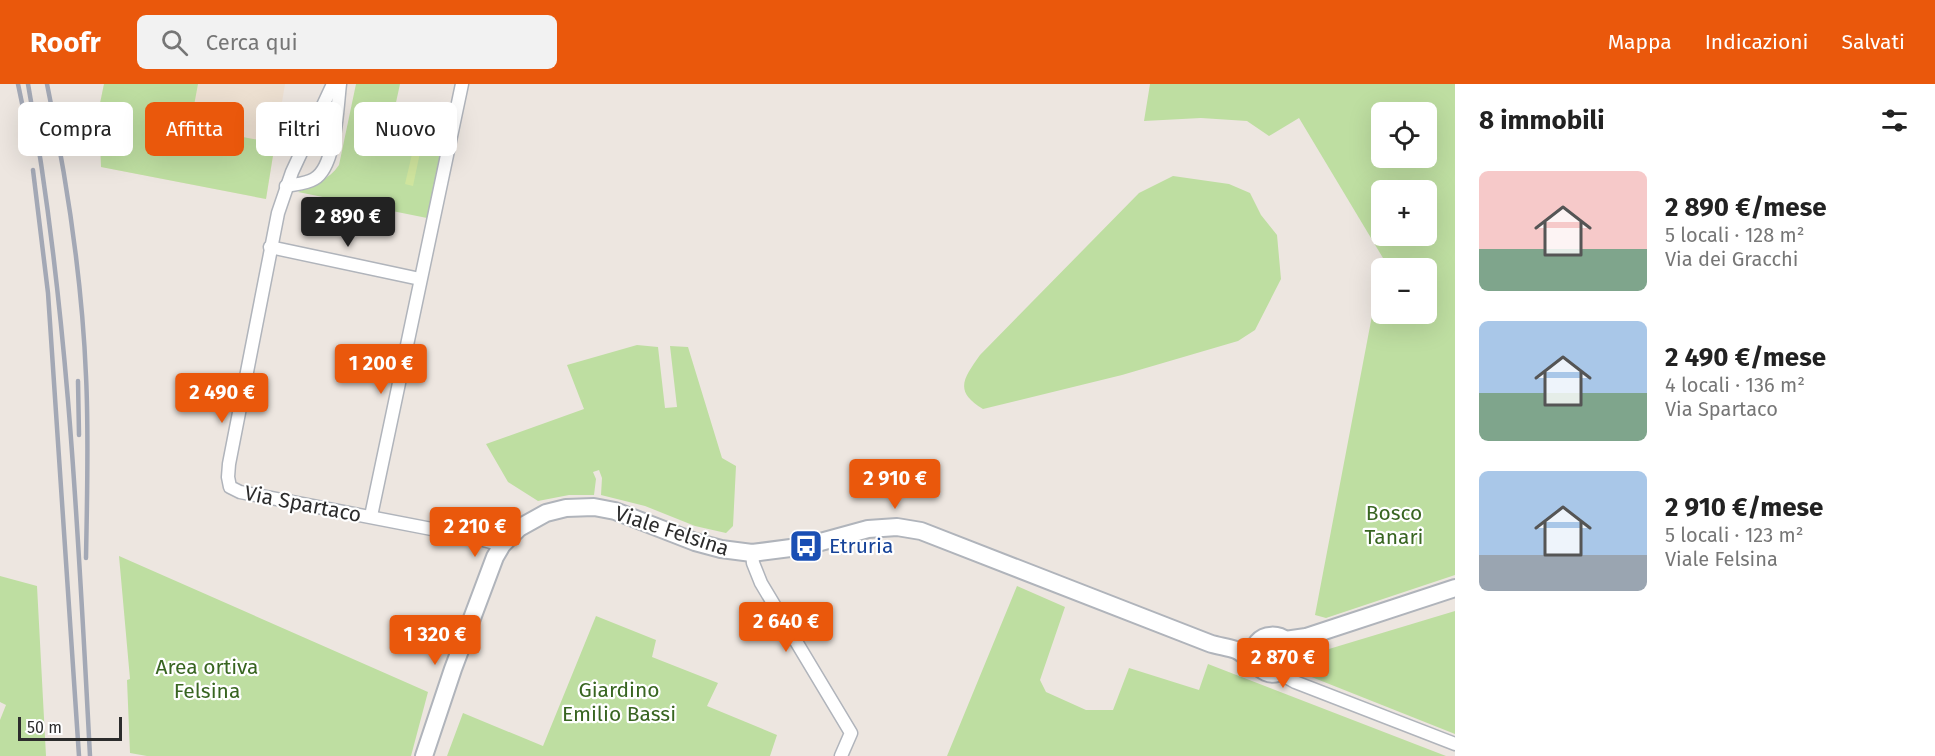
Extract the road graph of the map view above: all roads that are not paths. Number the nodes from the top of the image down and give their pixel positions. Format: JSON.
{"nodes":[{"id":1,"x":333,"y":84,"type":"edge"},
{"id":2,"x":339,"y":84,"type":"edge"},
{"id":3,"x":462,"y":84,"type":"edge"},
{"id":4,"x":286,"y":186,"type":"junction"},
{"id":5,"x":270,"y":247,"type":"junction"},
{"id":6,"x":420,"y":279,"type":"junction"},
{"id":7,"x":371,"y":516,"type":"junction"},
{"id":8,"x":501,"y":545,"type":"junction"},
{"id":9,"x":752,"y":553,"type":"junction"},
{"id":10,"x":1455,"y":588,"type":"edge"},
{"id":11,"x":1288,"y":645,"type":"junction"},
{"id":12,"x":1254,"y":654,"type":"junction"},
{"id":13,"x":1281,"y":672,"type":"junction"},
{"id":14,"x":1455,"y":744,"type":"edge"},
{"id":15,"x":424,"y":756,"type":"edge"},
{"id":16,"x":841,"y":756,"type":"edge"}],
"edges":[{"from":1,"to":4,"type":"street","name":"Via Spartaco"},
{"from":2,"to":4,"type":"street"},
{"from":3,"to":6,"type":"street"},
{"from":4,"to":5,"type":"street","name":"Via Spartaco"},
{"from":5,"to":6,"type":"street"},
{"from":5,"to":7,"type":"street","name":"Via Spartaco"},
{"from":6,"to":7,"type":"street"},
{"from":7,"to":8,"type":"street","name":"Via Spartaco"},
{"from":8,"to":9,"type":"street","name":"Viale Felsina"},
{"from":8,"to":15,"type":"street","name":"Viale Felsina"},
{"from":9,"to":12,"type":"street","name":"Viale Felsina"},
{"from":9,"to":16,"type":"street"},
{"from":10,"to":11,"type":"street","name":"Viale Felsina"},
{"from":11,"to":12,"type":"street","name":"Viale Felsina"},
{"from":11,"to":13,"type":"street"},
{"from":12,"to":13,"type":"street"},
{"from":13,"to":14,"type":"street"}]}
